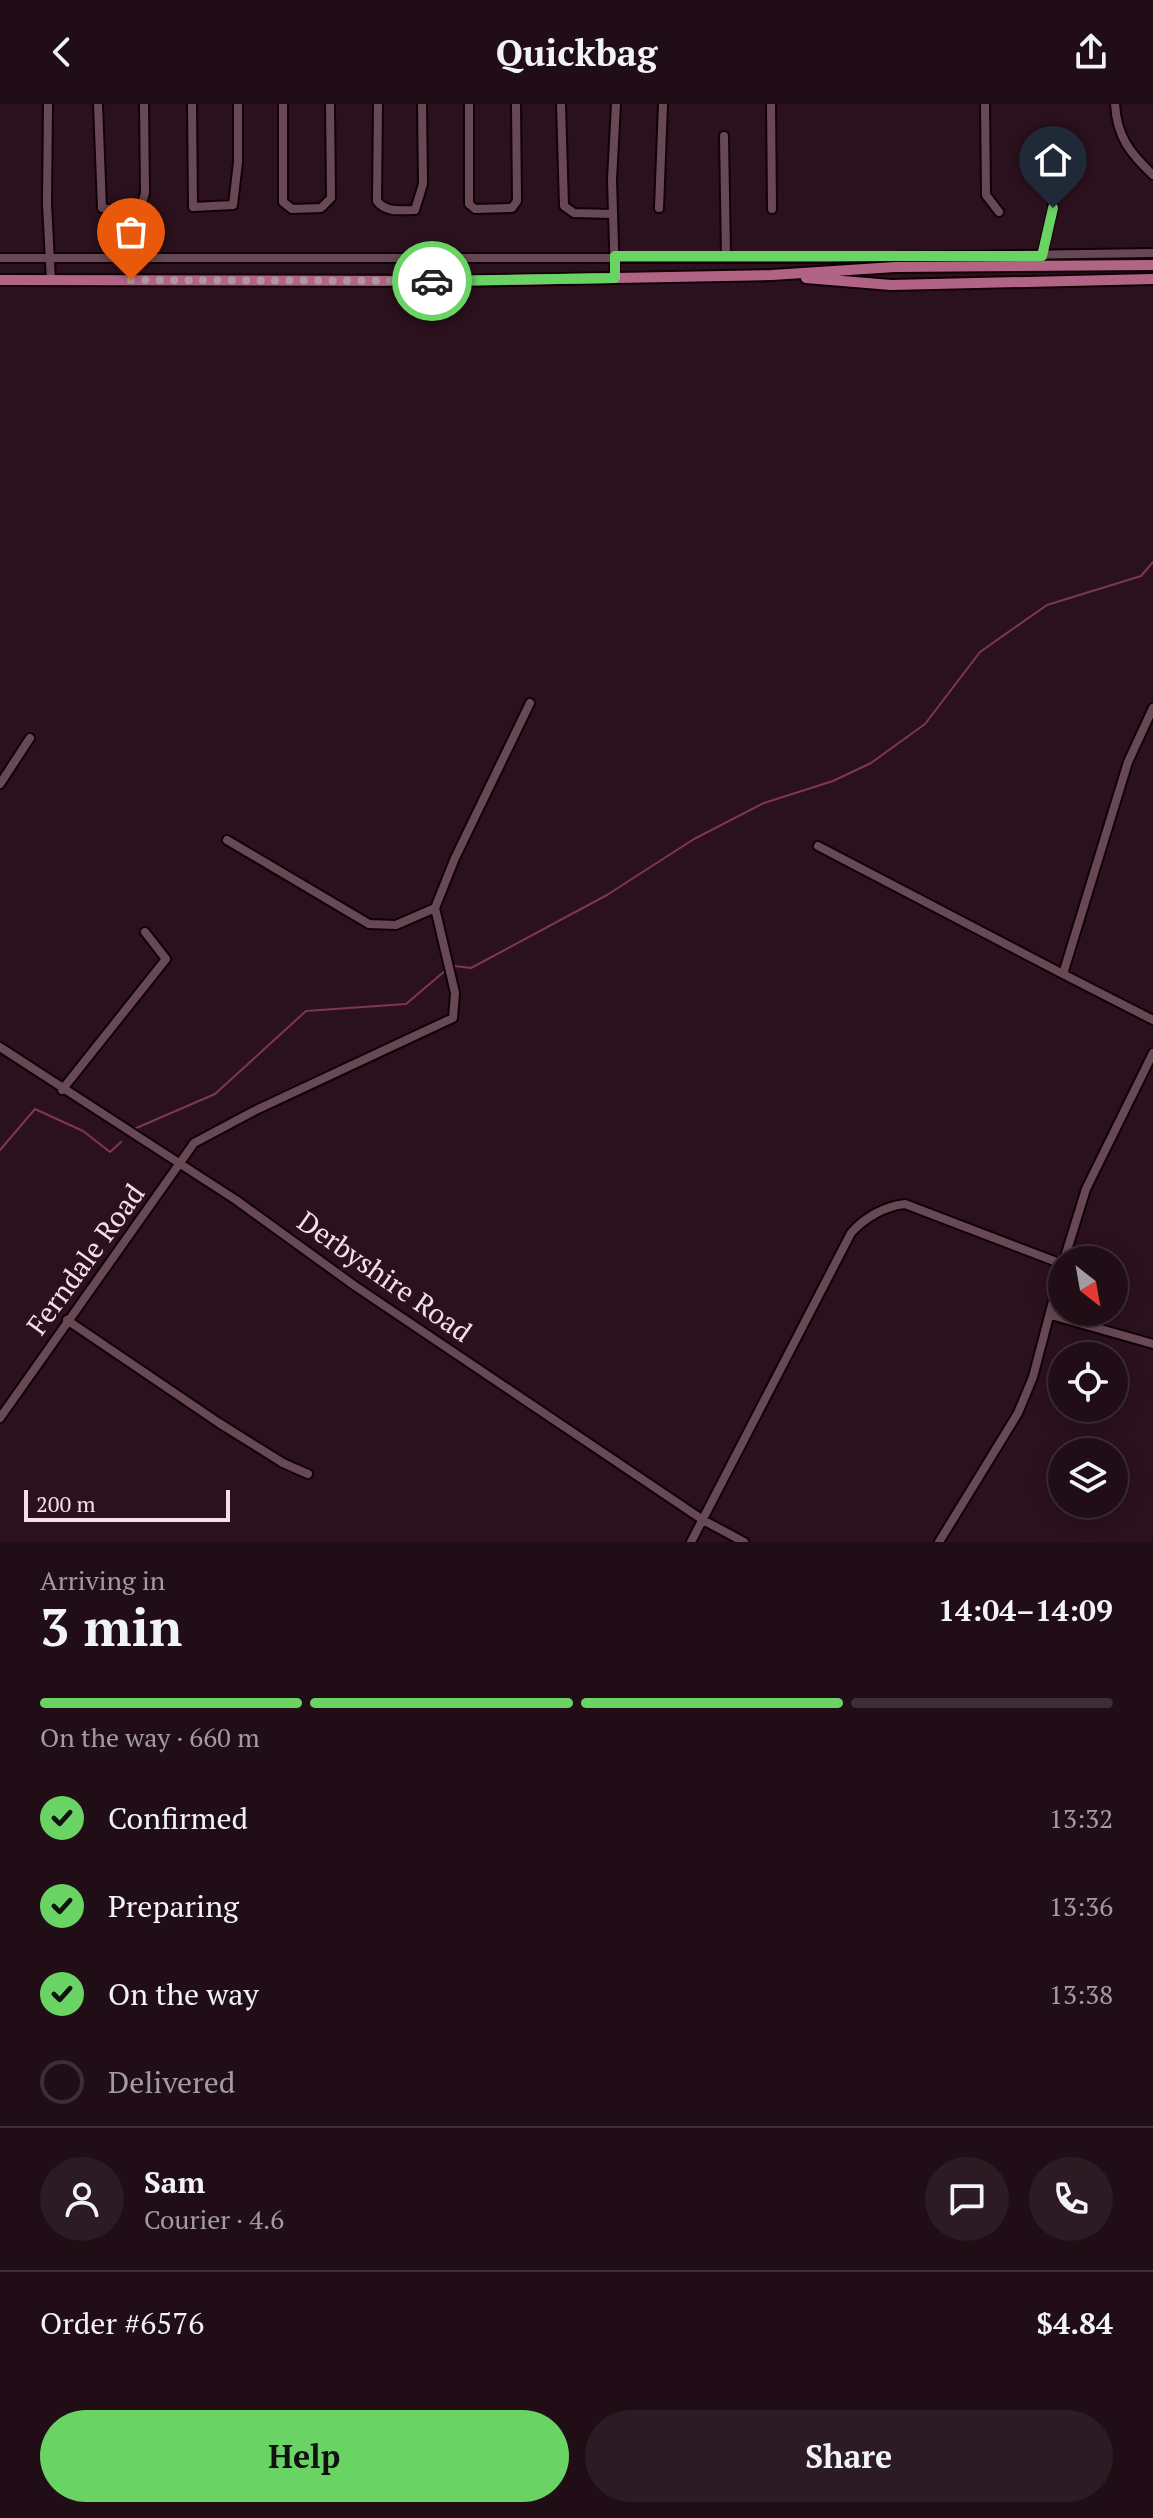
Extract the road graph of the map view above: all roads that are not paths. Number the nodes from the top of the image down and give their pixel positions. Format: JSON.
{"nodes":[{"id":1,"x":48,"y":104,"type":"edge"},
{"id":2,"x":98,"y":104,"type":"edge"},
{"id":3,"x":144,"y":104,"type":"edge"},
{"id":4,"x":192,"y":104,"type":"edge"},
{"id":5,"x":238,"y":104,"type":"edge"},
{"id":6,"x":283,"y":104,"type":"edge"},
{"id":7,"x":330,"y":104,"type":"edge"},
{"id":8,"x":378,"y":104,"type":"edge"},
{"id":9,"x":422,"y":104,"type":"edge"},
{"id":10,"x":469,"y":104,"type":"edge"},
{"id":11,"x":516,"y":104,"type":"edge"},
{"id":12,"x":561,"y":104,"type":"edge"},
{"id":13,"x":616,"y":104,"type":"edge"},
{"id":14,"x":663,"y":104,"type":"edge"},
{"id":15,"x":771,"y":104,"type":"edge"},
{"id":16,"x":985,"y":104,"type":"edge"},
{"id":17,"x":1115,"y":104,"type":"edge"},
{"id":18,"x":724,"y":136,"type":"dead end"},
{"id":19,"x":1048,"y":138,"type":"dead end"},
{"id":20,"x":1153,"y":175,"type":"edge"},
{"id":21,"x":659,"y":208,"type":"dead end"},
{"id":22,"x":772,"y":209,"type":"dead end"},
{"id":23,"x":999,"y":212,"type":"dead end"},
{"id":24,"x":612,"y":214,"type":"junction"},
{"id":25,"x":1153,"y":253,"type":"edge"},
{"id":26,"x":615,"y":256,"type":"junction"},
{"id":27,"x":726,"y":256,"type":"junction"},
{"id":28,"x":1042,"y":256,"type":"junction"},
{"id":29,"x":0,"y":258,"type":"edge"},
{"id":30,"x":50,"y":258,"type":"junction"},
{"id":31,"x":1153,"y":265,"type":"edge"},
{"id":32,"x":772,"y":275,"type":"junction"},
{"id":33,"x":615,"y":278,"type":"junction"},
{"id":34,"x":1153,"y":279,"type":"edge"},
{"id":35,"x":0,"y":280,"type":"edge"},
{"id":36,"x":51,"y":281,"type":"junction"},
{"id":37,"x":530,"y":703,"type":"dead end"},
{"id":38,"x":1153,"y":708,"type":"edge"},
{"id":39,"x":30,"y":738,"type":"dead end"},
{"id":40,"x":0,"y":784,"type":"edge"},
{"id":41,"x":227,"y":840,"type":"dead end"},
{"id":42,"x":818,"y":846,"type":"dead end"},
{"id":43,"x":435,"y":908,"type":"junction"},
{"id":44,"x":145,"y":932,"type":"dead end"},
{"id":45,"x":1063,"y":974,"type":"junction"},
{"id":46,"x":1153,"y":1020,"type":"edge"},
{"id":47,"x":0,"y":1047,"type":"edge"},
{"id":48,"x":1153,"y":1053,"type":"edge"},
{"id":49,"x":62,"y":1090,"type":"junction"},
{"id":50,"x":181,"y":1167,"type":"junction"},
{"id":51,"x":1069,"y":1246,"type":"edge"},
{"id":52,"x":1048,"y":1258,"type":"edge"},
{"id":53,"x":67,"y":1320,"type":"junction"},
{"id":54,"x":1048,"y":1324,"type":"edge"},
{"id":55,"x":1090,"y":1326,"type":"edge"},
{"id":56,"x":1153,"y":1344,"type":"edge"},
{"id":57,"x":0,"y":1418,"type":"edge"},
{"id":58,"x":308,"y":1474,"type":"dead end"},
{"id":59,"x":703,"y":1520,"type":"junction"},
{"id":60,"x":691,"y":1542,"type":"edge"},
{"id":61,"x":744,"y":1542,"type":"edge"},
{"id":62,"x":939,"y":1542,"type":"edge"}],
"edges":[{"from":1,"to":30,"type":"street"},
{"from":2,"to":3,"type":"street"},
{"from":4,"to":5,"type":"street"},
{"from":6,"to":7,"type":"street"},
{"from":8,"to":9,"type":"street"},
{"from":10,"to":11,"type":"street"},
{"from":12,"to":24,"type":"street"},
{"from":13,"to":24,"type":"street"},
{"from":14,"to":21,"type":"street"},
{"from":15,"to":22,"type":"street"},
{"from":16,"to":23,"type":"street"},
{"from":17,"to":20,"type":"street"},
{"from":18,"to":27,"type":"street"},
{"from":19,"to":28,"type":"street"},
{"from":24,"to":26,"type":"street"},
{"from":25,"to":28,"type":"street"},
{"from":26,"to":27,"type":"street"},
{"from":26,"to":30,"type":"street"},
{"from":26,"to":33,"type":"street"},
{"from":27,"to":28,"type":"street"},
{"from":29,"to":30,"type":"street"},
{"from":30,"to":36,"type":"street"},
{"from":31,"to":32,"type":"main road"},
{"from":32,"to":33,"type":"main road"},
{"from":32,"to":34,"type":"main road"},
{"from":33,"to":36,"type":"main road"},
{"from":35,"to":36,"type":"main road"},
{"from":37,"to":43,"type":"street"},
{"from":38,"to":45,"type":"street"},
{"from":39,"to":40,"type":"street"},
{"from":41,"to":43,"type":"street"},
{"from":42,"to":45,"type":"street"},
{"from":43,"to":50,"type":"street","name":"Ferndale Road"},
{"from":44,"to":49,"type":"street"},
{"from":45,"to":46,"type":"street"},
{"from":47,"to":49,"type":"street","name":"Derbyshire Road"},
{"from":48,"to":51,"type":"street"},
{"from":49,"to":50,"type":"street","name":"Derbyshire Road"},
{"from":50,"to":53,"type":"street","name":"Ferndale Road"},
{"from":50,"to":59,"type":"street","name":"Derbyshire Road"},
{"from":52,"to":59,"type":"street"},
{"from":53,"to":57,"type":"street","name":"Ferndale Road"},
{"from":53,"to":58,"type":"street"},
{"from":54,"to":62,"type":"street"},
{"from":55,"to":56,"type":"street"},
{"from":59,"to":60,"type":"street"},
{"from":59,"to":61,"type":"street","name":"Derbyshire Road"}]}
